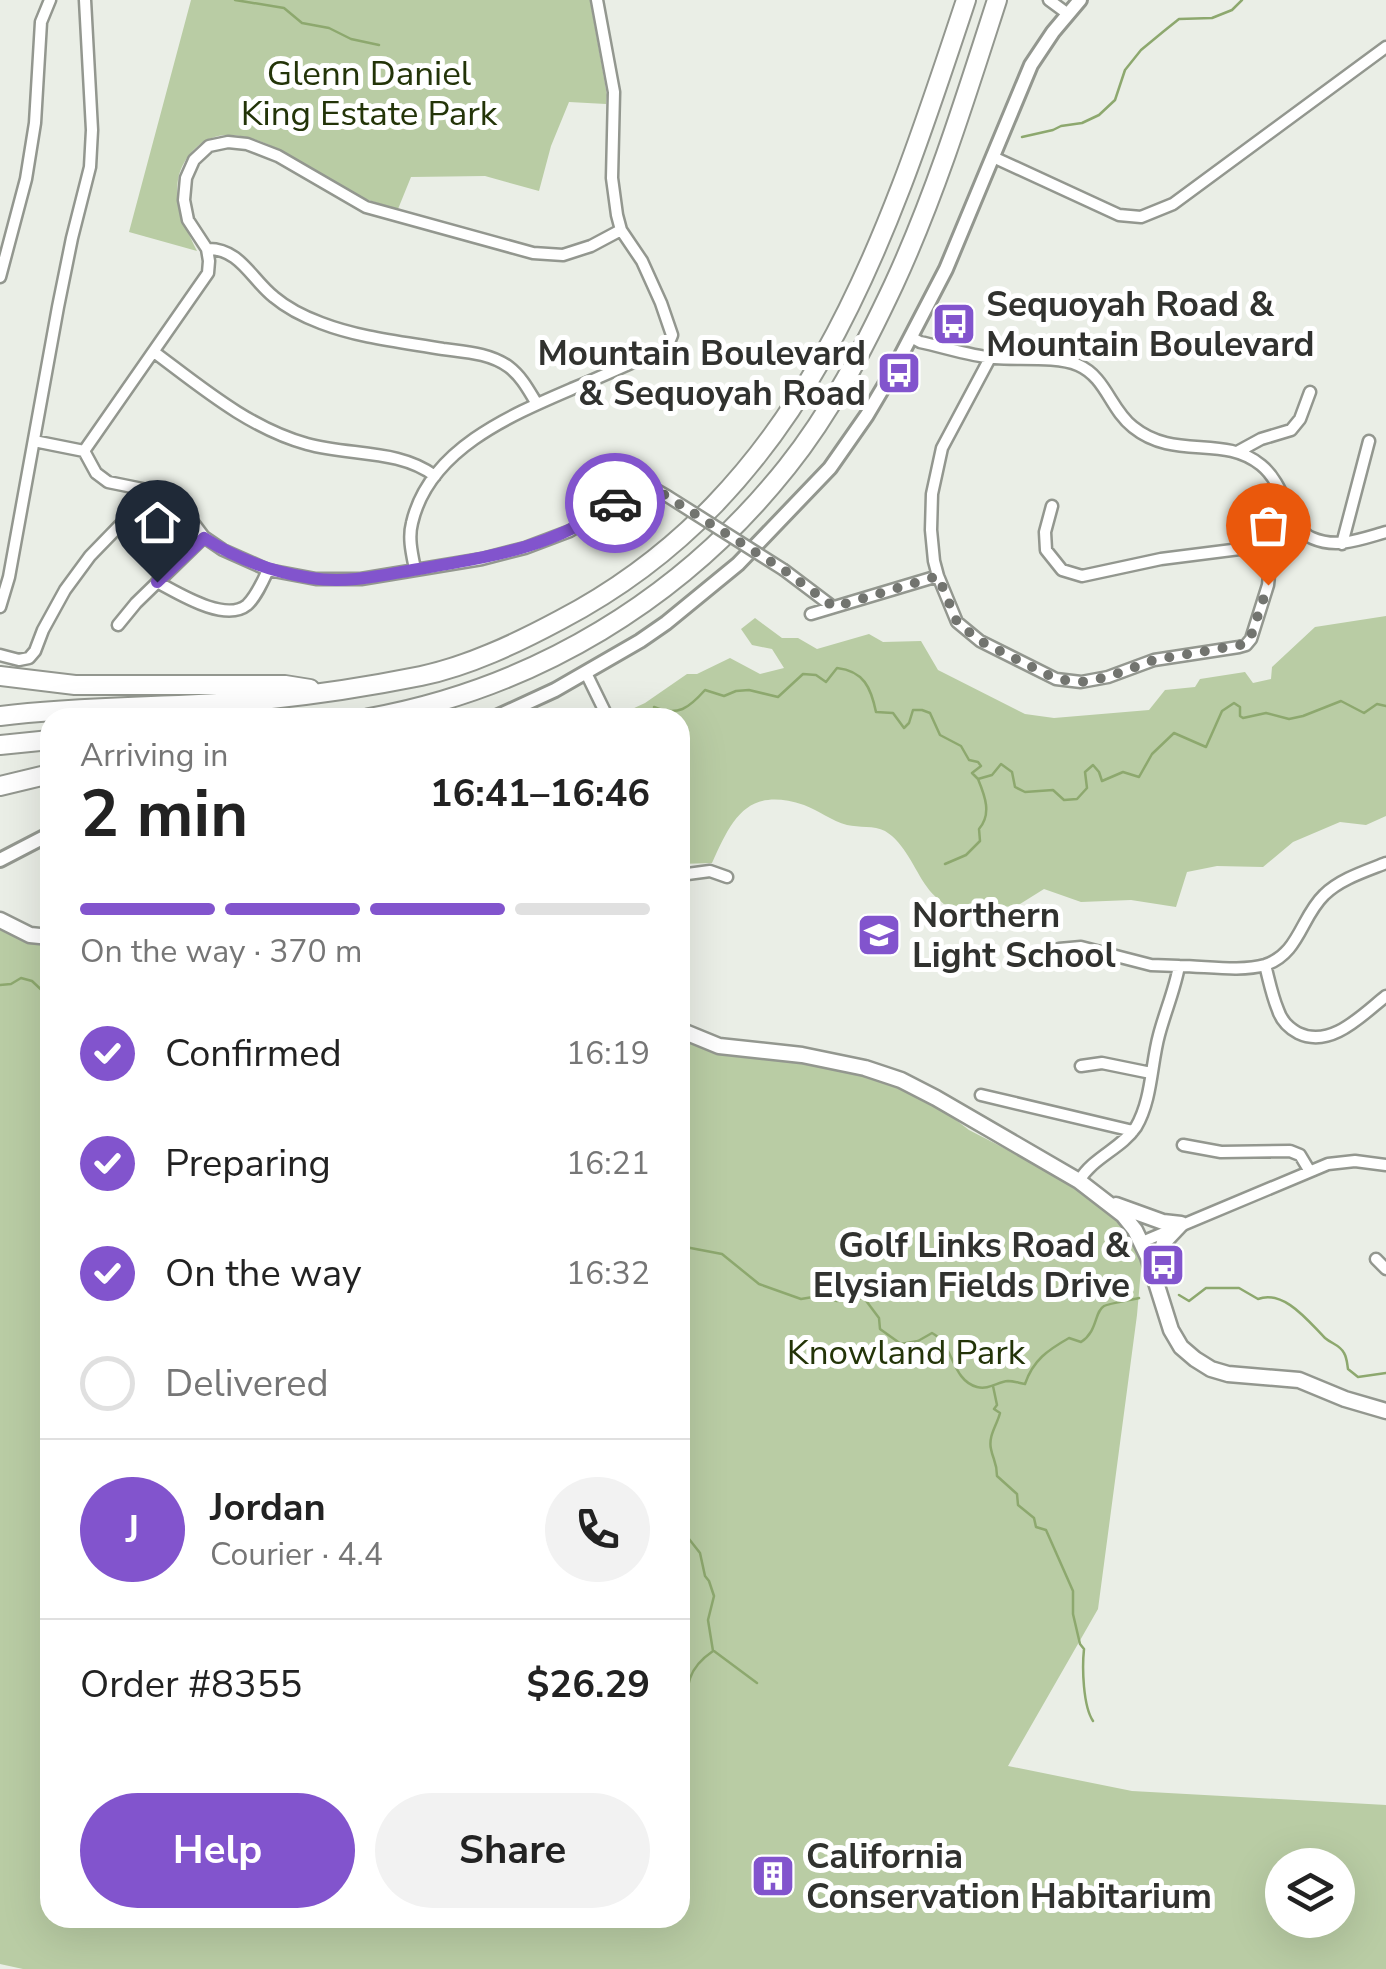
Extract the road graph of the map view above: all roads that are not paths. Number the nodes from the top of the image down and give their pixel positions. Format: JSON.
{"nodes":[{"id":1,"x":50,"y":0,"type":"edge"},
{"id":2,"x":85,"y":0,"type":"edge"},
{"id":3,"x":597,"y":0,"type":"edge"},
{"id":4,"x":966,"y":0,"type":"edge"},
{"id":5,"x":997,"y":0,"type":"edge"},
{"id":6,"x":1049,"y":0,"type":"edge"},
{"id":7,"x":1080,"y":0,"type":"edge"},
{"id":8,"x":1068,"y":14,"type":"junction"},
{"id":9,"x":1386,"y":47,"type":"edge"},
{"id":10,"x":993,"y":157,"type":"junction"},
{"id":11,"x":621,"y":230,"type":"junction"},
{"id":12,"x":207,"y":249,"type":"junction"},
{"id":13,"x":0,"y":277,"type":"edge"},
{"id":14,"x":911,"y":336,"type":"junction"},
{"id":15,"x":154,"y":352,"type":"junction"},
{"id":16,"x":990,"y":358,"type":"junction"},
{"id":17,"x":1310,"y":392,"type":"dead end"},
{"id":18,"x":537,"y":404,"type":"junction"},
{"id":19,"x":34,"y":440,"type":"junction"},
{"id":20,"x":1369,"y":441,"type":"dead end"},
{"id":21,"x":84,"y":451,"type":"junction"},
{"id":22,"x":1239,"y":451,"type":"junction"},
{"id":23,"x":435,"y":476,"type":"junction"},
{"id":24,"x":156,"y":490,"type":"junction"},
{"id":25,"x":1052,"y":506,"type":"dead end"},
{"id":26,"x":1298,"y":529,"type":"junction"},
{"id":27,"x":1386,"y":532,"type":"edge"},
{"id":28,"x":204,"y":538,"type":"junction"},
{"id":29,"x":1342,"y":544,"type":"junction"},
{"id":30,"x":1272,"y":545,"type":"junction"},
{"id":31,"x":415,"y":569,"type":"junction"},
{"id":32,"x":268,"y":570,"type":"junction"},
{"id":33,"x":938,"y":576,"type":"junction"},
{"id":34,"x":157,"y":582,"type":"junction"},
{"id":35,"x":0,"y":607,"type":"edge"},
{"id":36,"x":834,"y":607,"type":"junction"},
{"id":37,"x":811,"y":614,"type":"dead end"},
{"id":38,"x":118,"y":625,"type":"dead end"},
{"id":39,"x":0,"y":655,"type":"edge"},
{"id":40,"x":586,"y":673,"type":"junction"},
{"id":41,"x":0,"y":676,"type":"edge"},
{"id":42,"x":330,"y":692,"type":"junction"},
{"id":43,"x":433,"y":704,"type":"junction"},
{"id":44,"x":126,"y":708,"type":"edge"},
{"id":45,"x":415,"y":708,"type":"edge"},
{"id":46,"x":420,"y":708,"type":"edge"},
{"id":47,"x":518,"y":708,"type":"edge"},
{"id":48,"x":603,"y":708,"type":"edge"},
{"id":49,"x":40,"y":713,"type":"edge"},
{"id":50,"x":0,"y":716,"type":"edge"},
{"id":51,"x":40,"y":741,"type":"edge"},
{"id":52,"x":0,"y":745,"type":"edge"},
{"id":53,"x":40,"y":776,"type":"edge"},
{"id":54,"x":0,"y":786,"type":"edge"},
{"id":55,"x":40,"y":839,"type":"edge"},
{"id":56,"x":0,"y":860,"type":"edge"},
{"id":57,"x":1386,"y":863,"type":"edge"},
{"id":58,"x":690,"y":874,"type":"edge"},
{"id":59,"x":727,"y":877,"type":"dead end"},
{"id":60,"x":0,"y":920,"type":"edge"},
{"id":61,"x":40,"y":936,"type":"edge"},
{"id":62,"x":1059,"y":949,"type":"dead end"},
{"id":63,"x":1264,"y":965,"type":"junction"},
{"id":64,"x":1180,"y":966,"type":"junction"},
{"id":65,"x":1386,"y":996,"type":"edge"},
{"id":66,"x":690,"y":1034,"type":"edge"},
{"id":67,"x":1082,"y":1066,"type":"dead end"},
{"id":68,"x":1151,"y":1073,"type":"junction"},
{"id":69,"x":981,"y":1095,"type":"dead end"},
{"id":70,"x":1133,"y":1131,"type":"junction"},
{"id":71,"x":1183,"y":1144,"type":"dead end"},
{"id":72,"x":1386,"y":1164,"type":"edge"},
{"id":73,"x":1309,"y":1170,"type":"junction"},
{"id":74,"x":1079,"y":1181,"type":"junction"},
{"id":75,"x":1107,"y":1201,"type":"junction"},
{"id":76,"x":1181,"y":1224,"type":"junction"},
{"id":77,"x":1142,"y":1242,"type":"junction"},
{"id":78,"x":1376,"y":1259,"type":"dead end"},
{"id":79,"x":1386,"y":1268,"type":"edge"},
{"id":80,"x":1155,"y":1277,"type":"junction"},
{"id":81,"x":1386,"y":1410,"type":"edge"}],
"edges":[{"from":1,"to":13,"type":"street"},
{"from":2,"to":19,"type":"street"},
{"from":3,"to":11,"type":"street"},
{"from":4,"to":42,"type":"highway"},
{"from":5,"to":43,"type":"highway"},
{"from":6,"to":8,"type":"street"},
{"from":7,"to":8,"type":"street"},
{"from":8,"to":10,"type":"street"},
{"from":9,"to":10,"type":"street"},
{"from":10,"to":14,"type":"street"},
{"from":11,"to":12,"type":"street"},
{"from":11,"to":18,"type":"street"},
{"from":12,"to":15,"type":"street"},
{"from":12,"to":18,"type":"street"},
{"from":14,"to":16,"type":"street"},
{"from":14,"to":40,"type":"street"},
{"from":15,"to":21,"type":"street"},
{"from":15,"to":23,"type":"street"},
{"from":16,"to":22,"type":"street"},
{"from":16,"to":33,"type":"street"},
{"from":17,"to":22,"type":"street"},
{"from":18,"to":23,"type":"street"},
{"from":19,"to":21,"type":"street"},
{"from":19,"to":35,"type":"street"},
{"from":20,"to":29,"type":"street"},
{"from":21,"to":24,"type":"street"},
{"from":22,"to":26,"type":"street"},
{"from":23,"to":31,"type":"street"},
{"from":24,"to":28,"type":"street"},
{"from":24,"to":39,"type":"street"},
{"from":25,"to":30,"type":"street"},
{"from":26,"to":29,"type":"street"},
{"from":26,"to":30,"type":"street"},
{"from":27,"to":29,"type":"street"},
{"from":28,"to":32,"type":"street"},
{"from":28,"to":34,"type":"street"},
{"from":30,"to":33,"type":"street"},
{"from":31,"to":32,"type":"street"},
{"from":31,"to":36,"type":"street","bridge":true},
{"from":32,"to":34,"type":"street"},
{"from":33,"to":36,"type":"street"},
{"from":34,"to":38,"type":"street"},
{"from":36,"to":37,"type":"street"},
{"from":40,"to":47,"type":"street"},
{"from":40,"to":48,"type":"street"},
{"from":41,"to":42,"type":"highway"},
{"from":42,"to":44,"type":"highway"},
{"from":43,"to":45,"type":"highway"},
{"from":43,"to":46,"type":"highway"},
{"from":49,"to":50,"type":"highway"},
{"from":51,"to":52,"type":"highway"},
{"from":53,"to":54,"type":"highway"},
{"from":55,"to":56,"type":"street"},
{"from":57,"to":63,"type":"street"},
{"from":58,"to":59,"type":"street"},
{"from":60,"to":61,"type":"main road"},
{"from":62,"to":64,"type":"street"},
{"from":63,"to":64,"type":"street"},
{"from":63,"to":65,"type":"street"},
{"from":64,"to":68,"type":"street"},
{"from":66,"to":74,"type":"main road"},
{"from":67,"to":68,"type":"street"},
{"from":68,"to":70,"type":"street"},
{"from":69,"to":70,"type":"street"},
{"from":70,"to":74,"type":"street"},
{"from":71,"to":73,"type":"street"},
{"from":72,"to":73,"type":"street"},
{"from":73,"to":76,"type":"street"},
{"from":74,"to":75,"type":"main road"},
{"from":75,"to":76,"type":"main road"},
{"from":75,"to":77,"type":"main road"},
{"from":76,"to":77,"type":"street"},
{"from":76,"to":80,"type":"main road"},
{"from":77,"to":80,"type":"main road"},
{"from":78,"to":79,"type":"street"},
{"from":80,"to":81,"type":"main road"}]}
